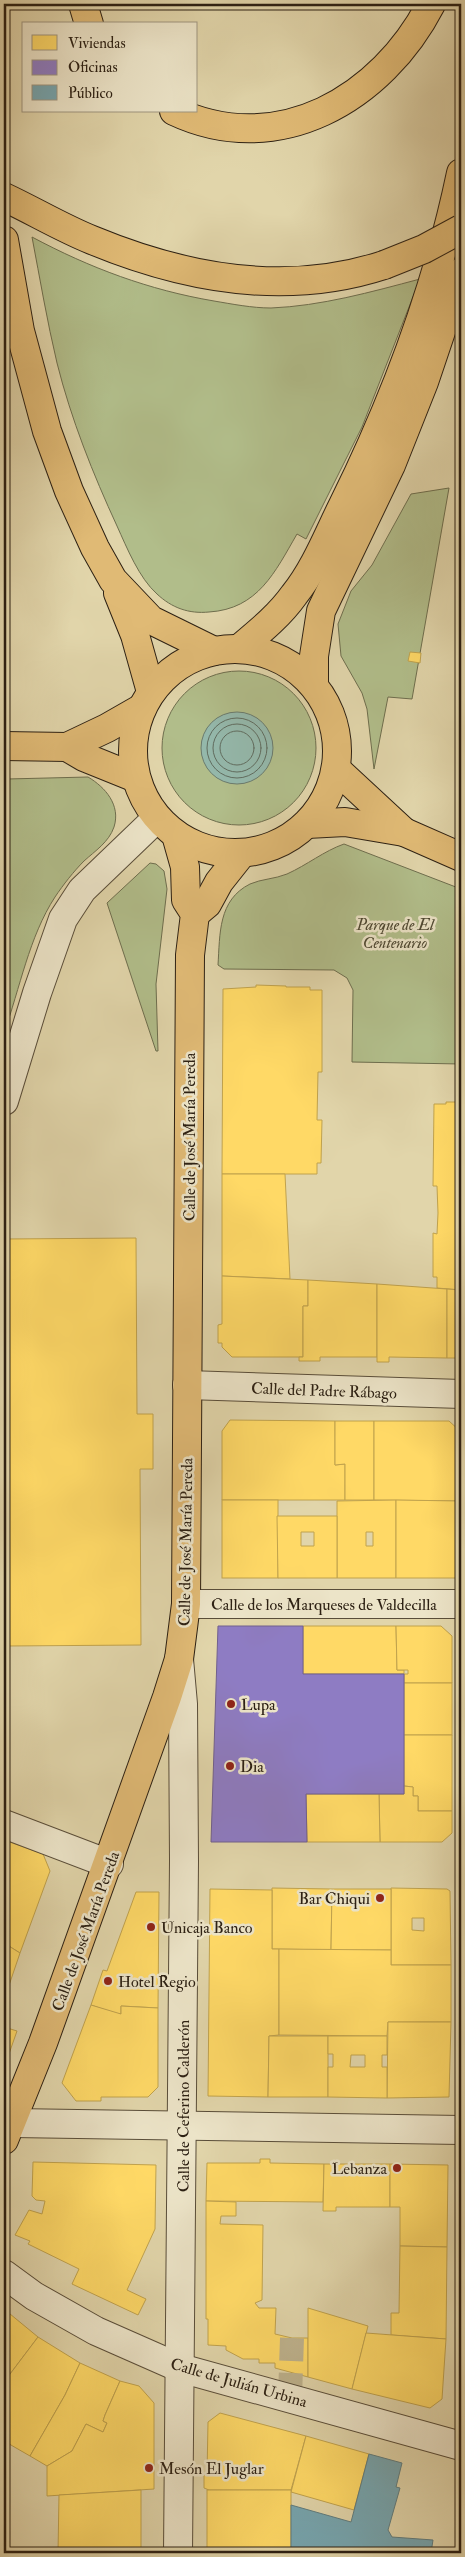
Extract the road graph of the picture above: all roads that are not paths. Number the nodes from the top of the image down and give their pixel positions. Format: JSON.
{"nodes":[{"id":1,"x":83,"y":4,"type":"edge"},
{"id":2,"x":431,"y":4,"type":"edge"},
{"id":3,"x":88,"y":22,"type":"edge"},
{"id":4,"x":176,"y":112,"type":"edge"},
{"id":5,"x":461,"y":173,"type":"edge"},
{"id":6,"x":4,"y":198,"type":"edge"},
{"id":7,"x":461,"y":229,"type":"edge"},
{"id":8,"x":4,"y":240,"type":"edge"},
{"id":9,"x":461,"y":272,"type":"edge"},
{"id":10,"x":113,"y":580,"type":"junction"},
{"id":11,"x":227,"y":650,"type":"junction"},
{"id":12,"x":314,"y":684,"type":"junction"},
{"id":13,"x":146,"y":700,"type":"junction"},
{"id":14,"x":4,"y":746,"type":"edge"},
{"id":15,"x":67,"y":747,"type":"junction"},
{"id":16,"x":336,"y":769,"type":"junction"},
{"id":17,"x":136,"y":778,"type":"junction"},
{"id":18,"x":307,"y":824,"type":"junction"},
{"id":19,"x":167,"y":826,"type":"junction"},
{"id":20,"x":404,"y":832,"type":"junction"},
{"id":21,"x":242,"y":853,"type":"junction"},
{"id":22,"x":461,"y":857,"type":"edge"},
{"id":23,"x":195,"y":914,"type":"junction"},
{"id":24,"x":4,"y":1101,"type":"edge"},
{"id":25,"x":187,"y":1385,"type":"junction"},
{"id":26,"x":461,"y":1394,"type":"edge"},
{"id":27,"x":186,"y":1604,"type":"junction"},
{"id":28,"x":461,"y":1604,"type":"edge"},
{"id":29,"x":179,"y":1659,"type":"junction"},
{"id":30,"x":4,"y":1824,"type":"edge"},
{"id":31,"x":110,"y":1864,"type":"junction"},
{"id":32,"x":182,"y":2124,"type":"junction"},
{"id":33,"x":461,"y":2130,"type":"edge"},
{"id":34,"x":8,"y":2131,"type":"edge"},
{"id":35,"x":4,"y":2274,"type":"edge"},
{"id":36,"x":180,"y":2368,"type":"junction"},
{"id":37,"x":461,"y":2446,"type":"edge"},
{"id":38,"x":178,"y":2553,"type":"edge"}],
"edges":[{"from":1,"to":3,"type":"main road"},
{"from":2,"to":4,"type":"main road"},
{"from":5,"to":11,"type":"main road"},
{"from":6,"to":7,"type":"main road","bridge":true},
{"from":8,"to":10,"type":"main road"},
{"from":9,"to":12,"type":"main road"},
{"from":10,"to":11,"type":"main road"},
{"from":10,"to":13,"type":"main road"},
{"from":11,"to":12,"type":"main road"},
{"from":11,"to":13,"type":"main road"},
{"from":12,"to":16,"type":"main road"},
{"from":13,"to":15,"type":"main road"},
{"from":13,"to":17,"type":"main road"},
{"from":14,"to":15,"type":"main road"},
{"from":15,"to":17,"type":"main road"},
{"from":16,"to":18,"type":"main road"},
{"from":16,"to":20,"type":"main road"},
{"from":17,"to":19,"type":"main road"},
{"from":18,"to":20,"type":"main road"},
{"from":18,"to":21,"type":"main road"},
{"from":19,"to":21,"type":"main road"},
{"from":19,"to":23,"type":"main road","name":"Calle de José María Pereda"},
{"from":19,"to":24,"type":"street"},
{"from":20,"to":22,"type":"main road"},
{"from":21,"to":23,"type":"main road"},
{"from":23,"to":25,"type":"main road","name":"Calle de José María Pereda"},
{"from":25,"to":26,"type":"street","name":"Calle del Padre Rábago"},
{"from":25,"to":27,"type":"main road","name":"Calle de José María Pereda"},
{"from":27,"to":28,"type":"street","name":"Calle de los Marqueses de Valdecilla"},
{"from":27,"to":29,"type":"main road","name":"Calle de José María Pereda"},
{"from":29,"to":31,"type":"main road","name":"Calle de José María Pereda"},
{"from":29,"to":32,"type":"street","name":"Calle de Ceferino Calderón"},
{"from":30,"to":31,"type":"street"},
{"from":31,"to":34,"type":"main road","name":"Calle de José María Pereda"},
{"from":32,"to":33,"type":"street"},
{"from":32,"to":34,"type":"street"},
{"from":32,"to":36,"type":"street","name":"Calle de Ceferino Calderón"},
{"from":35,"to":36,"type":"street","name":"Calle de Julián Urbina"},
{"from":36,"to":37,"type":"street","name":"Calle de Julián Urbina"},
{"from":36,"to":38,"type":"street","name":"Calle de Ceferino Calderón"}]}
